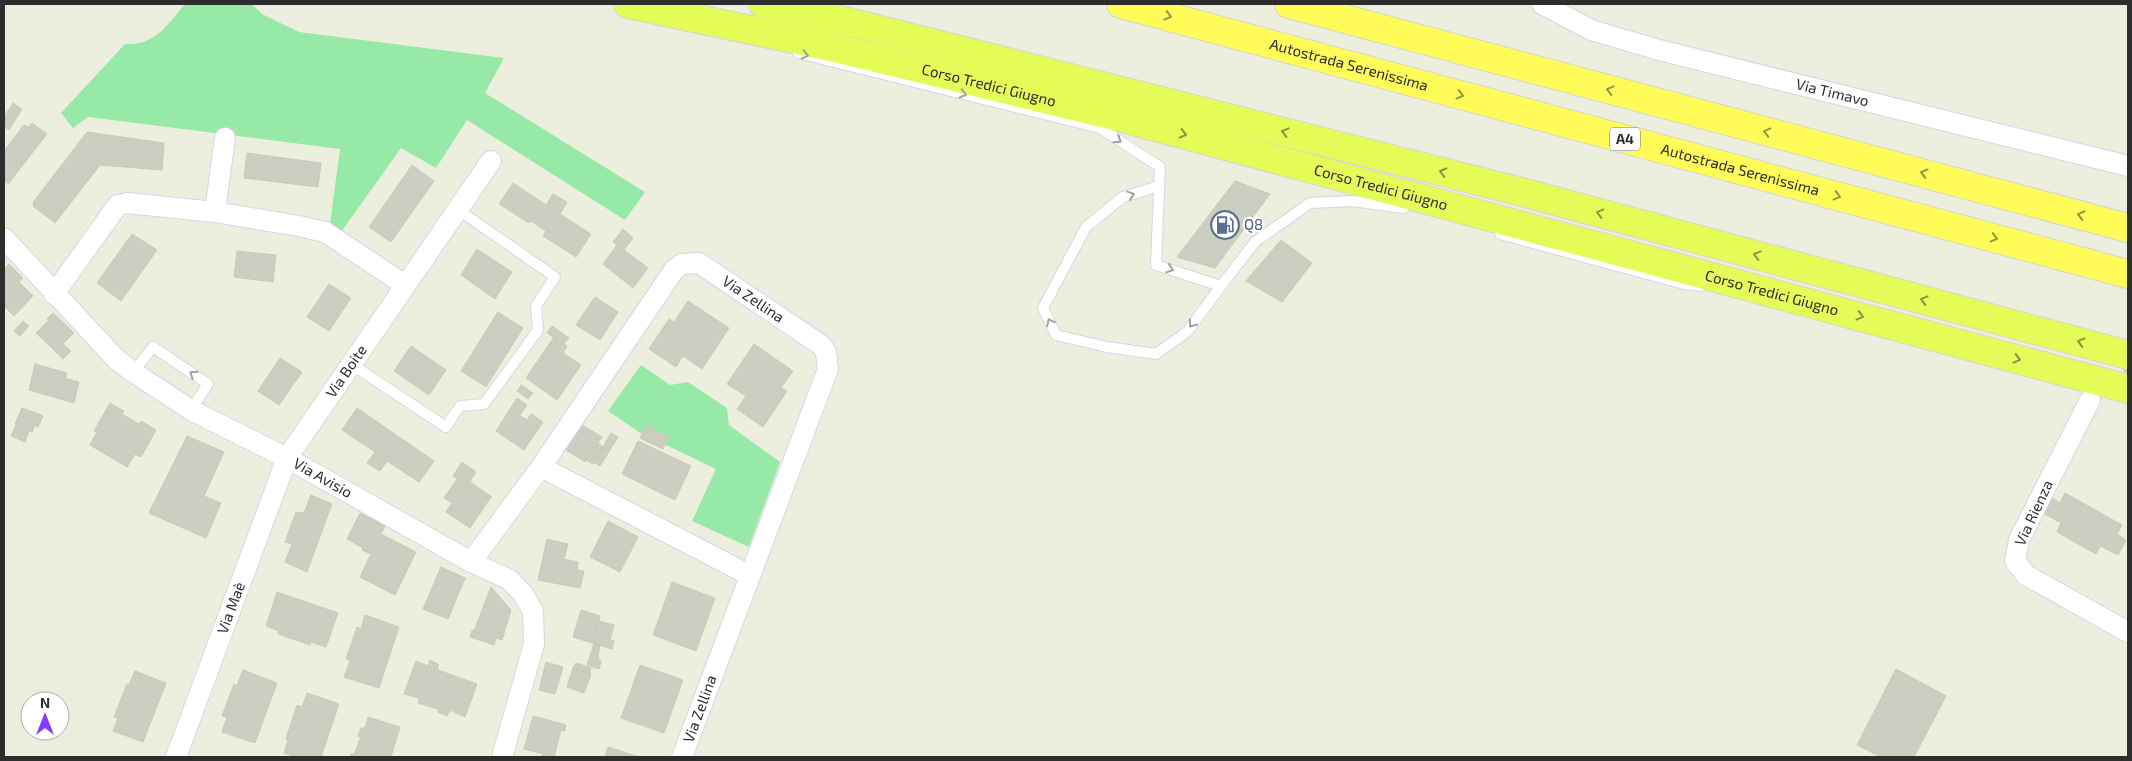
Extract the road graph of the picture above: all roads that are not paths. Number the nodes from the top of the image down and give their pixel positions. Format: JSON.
{"nodes":[{"id":1,"x":628,"y":4,"type":"edge"},
{"id":2,"x":762,"y":4,"type":"edge"},
{"id":3,"x":1121,"y":4,"type":"edge"},
{"id":4,"x":1289,"y":4,"type":"edge"},
{"id":5,"x":1542,"y":4,"type":"edge"},
{"id":6,"x":693,"y":16,"type":"junction"},
{"id":7,"x":773,"y":46,"type":"dead end"},
{"id":8,"x":792,"y":52,"type":"dead end"},
{"id":9,"x":224,"y":138,"type":"dead end"},
{"id":10,"x":491,"y":161,"type":"dead end"},
{"id":11,"x":2128,"y":166,"type":"edge"},
{"id":12,"x":1159,"y":186,"type":"junction"},
{"id":13,"x":457,"y":209,"type":"junction"},
{"id":14,"x":1412,"y":210,"type":"dead end"},
{"id":15,"x":215,"y":212,"type":"junction"},
{"id":16,"x":2128,"y":228,"type":"edge"},
{"id":17,"x":1487,"y":230,"type":"dead end"},
{"id":18,"x":4,"y":238,"type":"edge"},
{"id":19,"x":2128,"y":274,"type":"edge"},
{"id":20,"x":405,"y":285,"type":"junction"},
{"id":21,"x":1222,"y":286,"type":"junction"},
{"id":22,"x":54,"y":294,"type":"junction"},
{"id":23,"x":1796,"y":299,"type":"junction"},
{"id":24,"x":2128,"y":355,"type":"edge"},
{"id":25,"x":351,"y":364,"type":"junction"},
{"id":26,"x":133,"y":372,"type":"junction"},
{"id":27,"x":2128,"y":389,"type":"edge"},
{"id":28,"x":2090,"y":400,"type":"tunnel mouth"},
{"id":29,"x":191,"y":410,"type":"junction"},
{"id":30,"x":287,"y":458,"type":"junction"},
{"id":31,"x":541,"y":467,"type":"junction"},
{"id":32,"x":472,"y":562,"type":"junction"},
{"id":33,"x":749,"y":575,"type":"junction"},
{"id":34,"x":2128,"y":632,"type":"edge"},
{"id":35,"x":176,"y":757,"type":"edge"},
{"id":36,"x":502,"y":757,"type":"edge"},
{"id":37,"x":682,"y":757,"type":"edge"}],
"edges":[{"from":1,"to":6,"type":"highway","name":"Corso Tredici Giugno"},
{"from":24,"to":2,"type":"highway","name":"Corso Tredici Giugno","one_way":true},
{"from":3,"to":19,"type":"highway","name":"Autostrada Serenissima","number":"A4","one_way":true},
{"from":16,"to":4,"type":"highway","one_way":true},
{"from":5,"to":11,"type":"street","name":"Via Timavo"},
{"from":6,"to":7,"type":"lane"},
{"from":6,"to":23,"type":"highway","name":"Corso Tredici Giugno","one_way":true},
{"from":8,"to":12,"type":"lane","one_way":true},
{"from":9,"to":15,"type":"street"},
{"from":10,"to":13,"type":"street","name":"Via Boite"},
{"from":12,"to":21,"type":"lane","one_way":true},
{"from":21,"to":12,"type":"lane","one_way":true},
{"from":13,"to":20,"type":"street","name":"Via Boite"},
{"from":13,"to":25,"type":"lane"},
{"from":14,"to":21,"type":"lane"},
{"from":15,"to":20,"type":"street"},
{"from":15,"to":22,"type":"street"},
{"from":17,"to":23,"type":"lane"},
{"from":18,"to":22,"type":"street","name":"Via Avisio"},
{"from":20,"to":25,"type":"street","name":"Via Boite"},
{"from":22,"to":26,"type":"street","name":"Via Avisio"},
{"from":23,"to":27,"type":"highway","name":"Corso Tredici Giugno","one_way":true},
{"from":25,"to":30,"type":"street","name":"Via Boite"},
{"from":26,"to":29,"type":"street","name":"Via Avisio"},
{"from":29,"to":26,"type":"lane","one_way":true},
{"from":28,"to":34,"type":"street","name":"Via Rienza"},
{"from":29,"to":30,"type":"street","name":"Via Avisio"},
{"from":30,"to":32,"type":"street","name":"Via Avisio"},
{"from":30,"to":35,"type":"street","name":"Via Maè"},
{"from":31,"to":32,"type":"street","name":"Via Zellina"},
{"from":31,"to":33,"type":"street"},
{"from":31,"to":33,"type":"street","name":"Via Zellina"},
{"from":32,"to":36,"type":"street","name":"Via Avisio"},
{"from":33,"to":37,"type":"street","name":"Via Zellina"}]}
